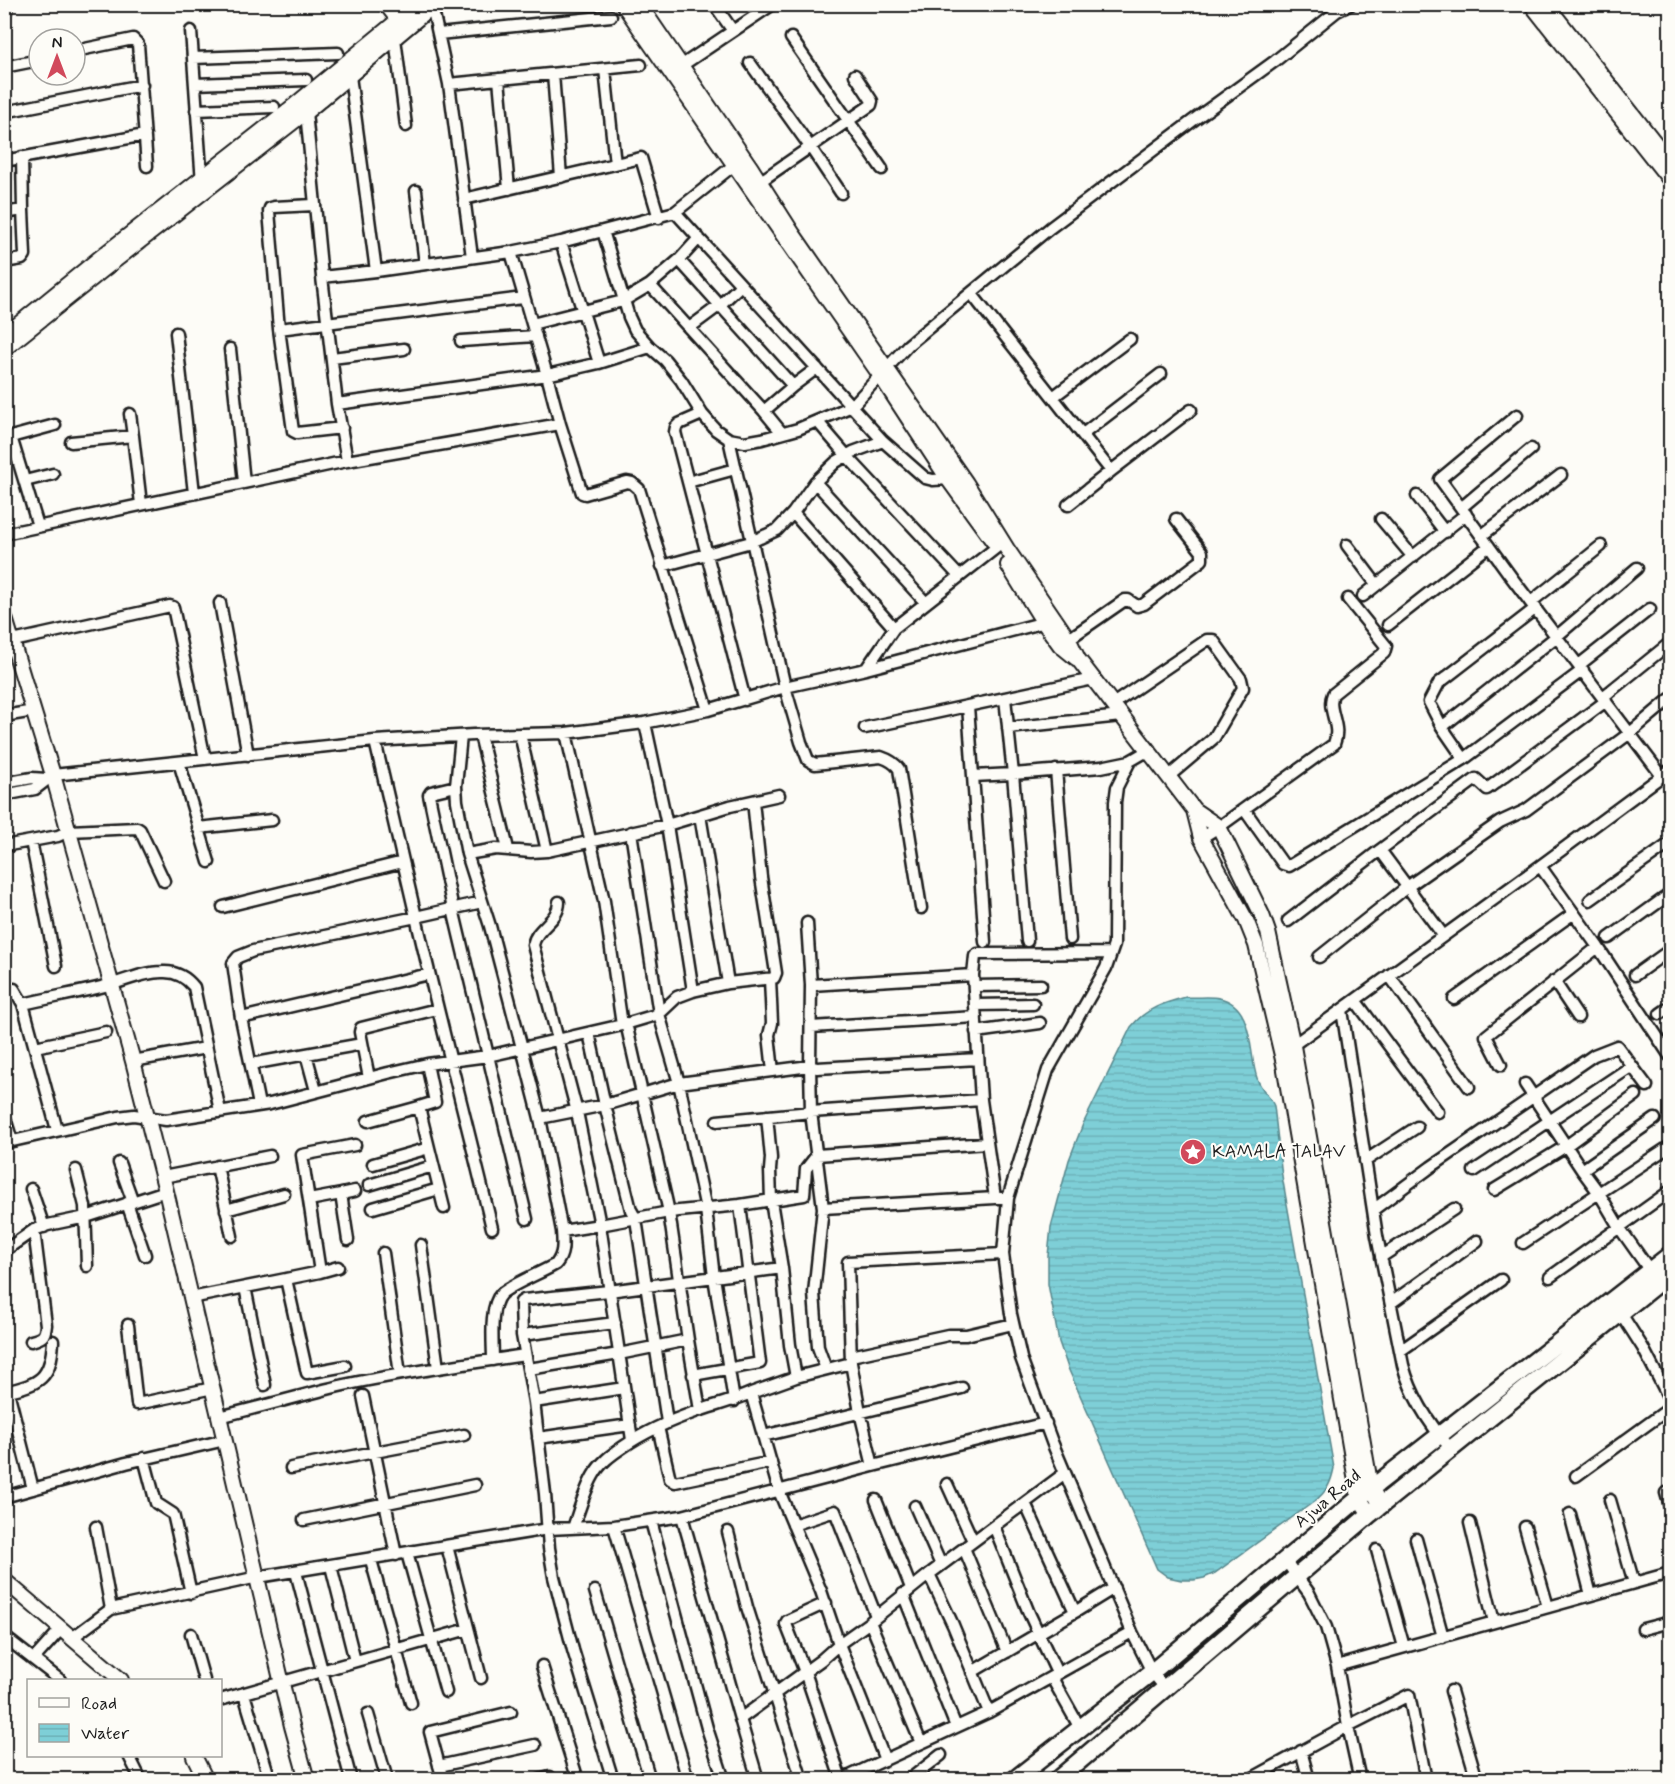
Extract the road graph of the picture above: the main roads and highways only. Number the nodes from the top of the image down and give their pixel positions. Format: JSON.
{"nodes":[{"id":1,"x":1671,"y":1255,"type":"edge"},
{"id":2,"x":1660,"y":1276,"type":"edge"},
{"id":3,"x":1014,"y":1779,"type":"edge"},
{"id":4,"x":1057,"y":1779,"type":"edge"}],
"edges":[{"from":1,"to":2,"type":"main road","name":"Ajwa Road"},
{"from":2,"to":3,"type":"main road","name":"Ajwa Road"},
{"from":2,"to":4,"type":"main road","name":"Ajwa Road"}]}
